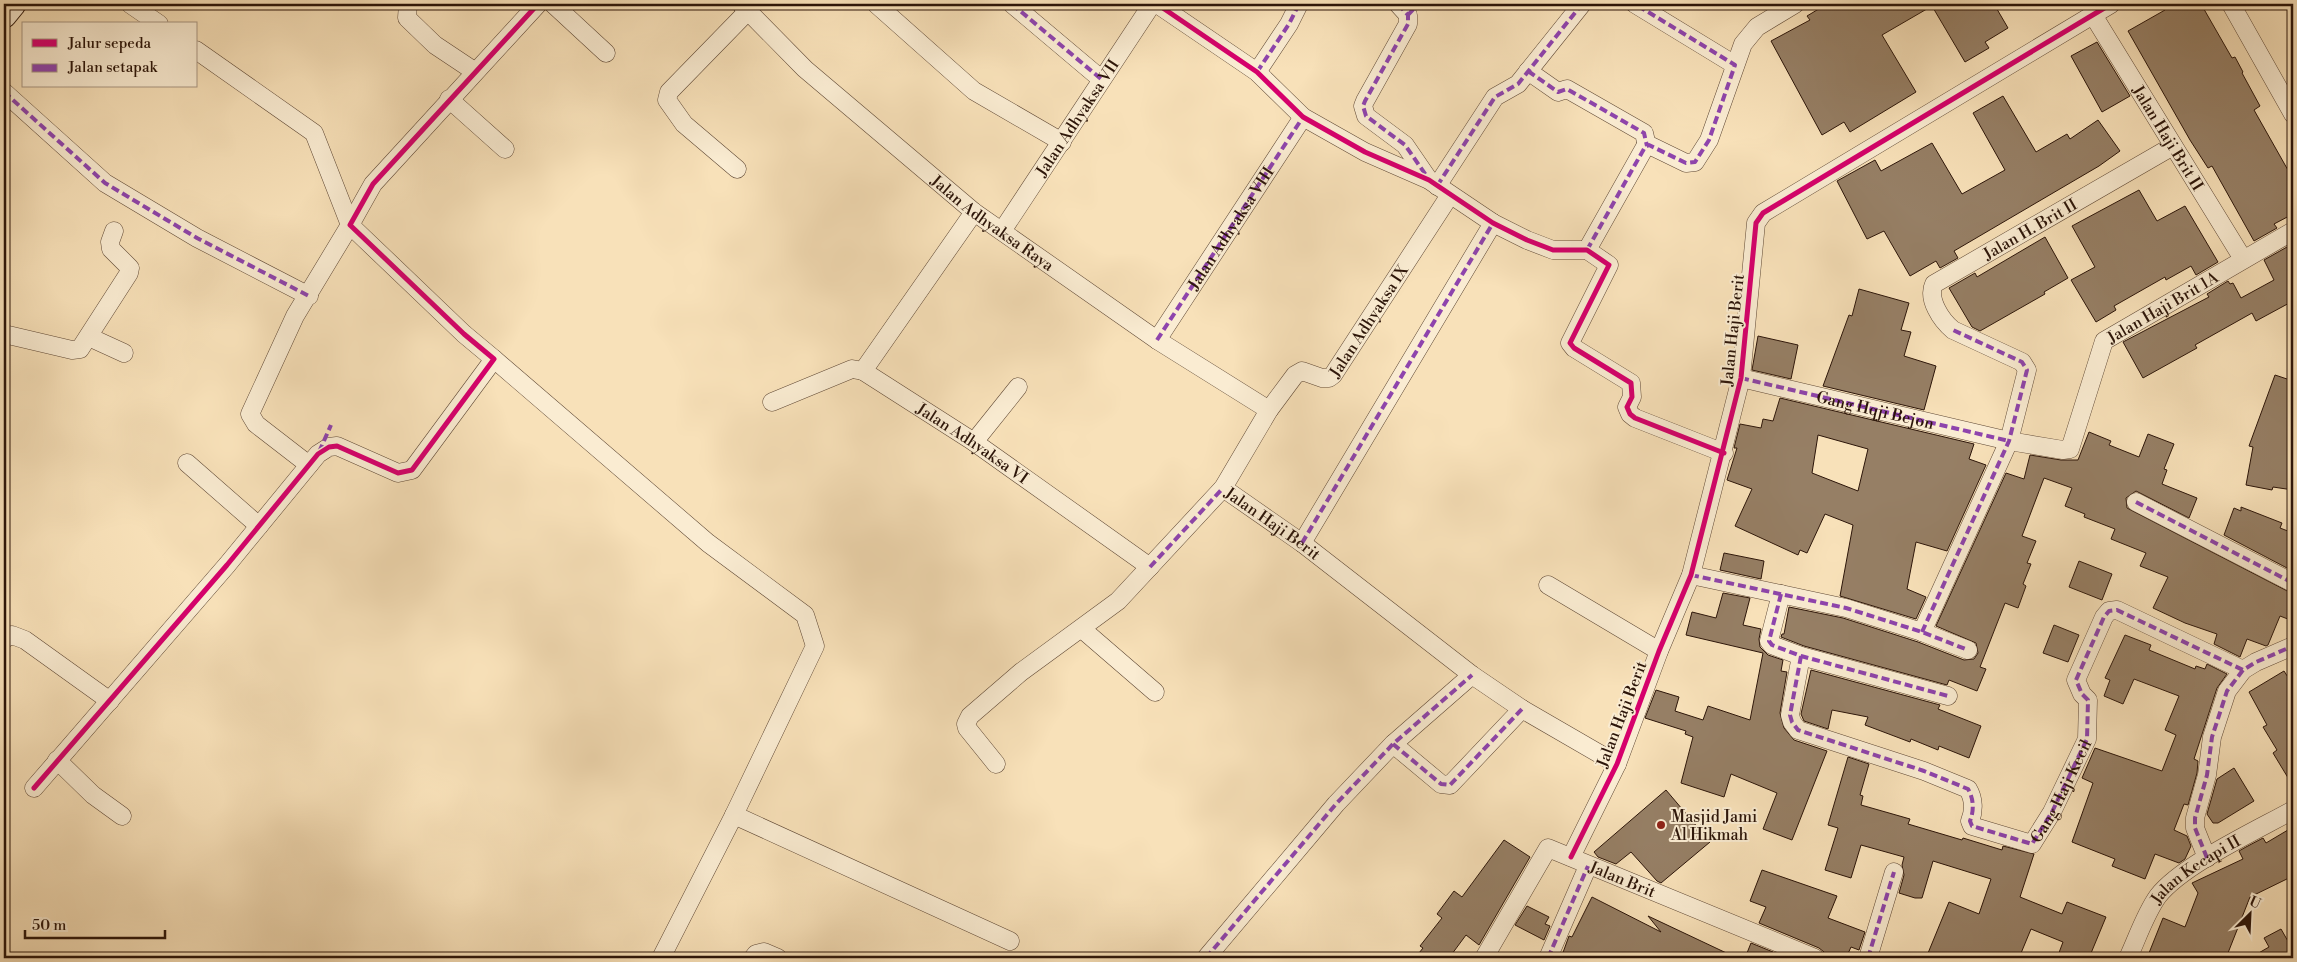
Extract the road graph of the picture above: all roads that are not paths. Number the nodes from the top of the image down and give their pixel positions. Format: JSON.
{"nodes":[{"id":1,"x":13,"y":4,"type":"edge"},
{"id":2,"x":130,"y":4,"type":"edge"},
{"id":3,"x":408,"y":4,"type":"edge"},
{"id":4,"x":538,"y":4,"type":"edge"},
{"id":5,"x":553,"y":4,"type":"edge"},
{"id":6,"x":876,"y":4,"type":"edge"},
{"id":7,"x":1012,"y":4,"type":"edge"},
{"id":8,"x":1152,"y":4,"type":"edge"},
{"id":9,"x":1157,"y":4,"type":"edge"},
{"id":10,"x":1299,"y":4,"type":"edge"},
{"id":11,"x":1582,"y":4,"type":"edge"},
{"id":12,"x":1635,"y":4,"type":"edge"},
{"id":13,"x":1795,"y":4,"type":"edge"},
{"id":14,"x":2111,"y":4,"type":"edge"},
{"id":15,"x":2231,"y":4,"type":"edge"},
{"id":16,"x":1408,"y":7,"type":"edge"},
{"id":17,"x":744,"y":8,"type":"edge"},
{"id":18,"x":4,"y":15,"type":"edge"},
{"id":19,"x":2093,"y":15,"type":"junction"},
{"id":20,"x":156,"y":22,"type":"edge"},
{"id":21,"x":198,"y":51,"type":"edge"},
{"id":22,"x":606,"y":53,"type":"dead end"},
{"id":23,"x":1735,"y":65,"type":"junction"},
{"id":24,"x":474,"y":71,"type":"junction"},
{"id":25,"x":1528,"y":71,"type":"junction"},
{"id":26,"x":1257,"y":72,"type":"junction"},
{"id":27,"x":1100,"y":79,"type":"junction"},
{"id":28,"x":4,"y":92,"type":"edge"},
{"id":29,"x":449,"y":99,"type":"junction"},
{"id":30,"x":2293,"y":114,"type":"edge"},
{"id":31,"x":1303,"y":117,"type":"junction"},
{"id":32,"x":1062,"y":142,"type":"junction"},
{"id":33,"x":1647,"y":146,"type":"junction"},
{"id":34,"x":2173,"y":146,"type":"junction"},
{"id":35,"x":505,"y":149,"type":"dead end"},
{"id":36,"x":736,"y":169,"type":"dead end"},
{"id":37,"x":1439,"y":187,"type":"junction"},
{"id":38,"x":974,"y":212,"type":"junction"},
{"id":39,"x":1493,"y":223,"type":"junction"},
{"id":40,"x":350,"y":225,"type":"junction"},
{"id":41,"x":114,"y":231,"type":"dead end"},
{"id":42,"x":1002,"y":231,"type":"junction"},
{"id":43,"x":2293,"y":232,"type":"edge"},
{"id":44,"x":1588,"y":250,"type":"junction"},
{"id":45,"x":2243,"y":259,"type":"junction"},
{"id":46,"x":309,"y":296,"type":"junction"},
{"id":47,"x":4,"y":334,"type":"edge"},
{"id":48,"x":89,"y":337,"type":"junction"},
{"id":49,"x":1157,"y":340,"type":"junction"},
{"id":50,"x":124,"y":353,"type":"dead end"},
{"id":51,"x":494,"y":359,"type":"junction"},
{"id":52,"x":863,"y":371,"type":"junction"},
{"id":53,"x":1742,"y":378,"type":"junction"},
{"id":54,"x":1018,"y":387,"type":"dead end"},
{"id":55,"x":772,"y":402,"type":"dead end"},
{"id":56,"x":1270,"y":410,"type":"junction"},
{"id":57,"x":2009,"y":441,"type":"junction"},
{"id":58,"x":974,"y":442,"type":"junction"},
{"id":59,"x":1724,"y":453,"type":"junction"},
{"id":60,"x":186,"y":463,"type":"dead end"},
{"id":61,"x":309,"y":465,"type":"junction"},
{"id":62,"x":1224,"y":488,"type":"junction"},
{"id":63,"x":2136,"y":502,"type":"dead end"},
{"id":64,"x":259,"y":526,"type":"junction"},
{"id":65,"x":1302,"y":543,"type":"junction"},
{"id":66,"x":1150,"y":567,"type":"junction"},
{"id":67,"x":1691,"y":575,"type":"junction"},
{"id":68,"x":2293,"y":583,"type":"edge"},
{"id":69,"x":1548,"y":585,"type":"dead end"},
{"id":70,"x":1781,"y":594,"type":"junction"},
{"id":71,"x":1082,"y":630,"type":"junction"},
{"id":72,"x":1922,"y":632,"type":"junction"},
{"id":73,"x":4,"y":639,"type":"edge"},
{"id":74,"x":2293,"y":646,"type":"edge"},
{"id":75,"x":1968,"y":650,"type":"dead end"},
{"id":76,"x":1659,"y":651,"type":"junction"},
{"id":77,"x":1801,"y":656,"type":"junction"},
{"id":78,"x":2243,"y":670,"type":"junction"},
{"id":79,"x":1472,"y":676,"type":"junction"},
{"id":80,"x":1155,"y":692,"type":"dead end"},
{"id":81,"x":1948,"y":696,"type":"dead end"},
{"id":82,"x":110,"y":701,"type":"junction"},
{"id":83,"x":1522,"y":709,"type":"junction"},
{"id":84,"x":1393,"y":744,"type":"junction"},
{"id":85,"x":57,"y":760,"type":"junction"},
{"id":86,"x":996,"y":764,"type":"dead end"},
{"id":87,"x":1617,"y":764,"type":"junction"},
{"id":88,"x":34,"y":788,"type":"dead end"},
{"id":89,"x":2293,"y":810,"type":"edge"},
{"id":90,"x":734,"y":815,"type":"junction"},
{"id":91,"x":122,"y":816,"type":"dead end"},
{"id":92,"x":1571,"y":857,"type":"junction"},
{"id":93,"x":2207,"y":858,"type":"junction"},
{"id":94,"x":1588,"y":866,"type":"junction"},
{"id":95,"x":1894,"y":872,"type":"dead end"},
{"id":96,"x":1010,"y":940,"type":"dead end"},
{"id":97,"x":661,"y":958,"type":"edge"},
{"id":98,"x":753,"y":958,"type":"edge"},
{"id":99,"x":778,"y":958,"type":"edge"},
{"id":100,"x":1206,"y":958,"type":"edge"},
{"id":101,"x":1484,"y":958,"type":"edge"},
{"id":102,"x":1548,"y":958,"type":"edge"},
{"id":103,"x":1815,"y":958,"type":"edge"},
{"id":104,"x":1868,"y":958,"type":"edge"},
{"id":105,"x":2128,"y":958,"type":"edge"}],
"edges":[{"from":1,"to":18,"type":"main road"},
{"from":2,"to":20,"type":"street"},
{"from":3,"to":24,"type":"street"},
{"from":4,"to":24,"type":"street"},
{"from":5,"to":22,"type":"street"},
{"from":6,"to":32,"type":"street"},
{"from":7,"to":27,"type":"street"},
{"from":8,"to":27,"type":"street","name":"Jalan Adhyaksa VII"},
{"from":9,"to":26,"type":"street"},
{"from":10,"to":26,"type":"street"},
{"from":11,"to":25,"type":"street"},
{"from":12,"to":23,"type":"street"},
{"from":13,"to":23,"type":"street"},
{"from":14,"to":19,"type":"street","name":"Jalan Haji Berit"},
{"from":15,"to":30,"type":"street"},
{"from":16,"to":37,"type":"street"},
{"from":17,"to":36,"type":"street"},
{"from":17,"to":38,"type":"street","name":"Jalan Adhyaksa Raya"},
{"from":19,"to":34,"type":"street","name":"Jalan Haji Brit II"},
{"from":19,"to":53,"type":"street","name":"Jalan Haji Berit"},
{"from":21,"to":40,"type":"street"},
{"from":23,"to":33,"type":"street"},
{"from":24,"to":29,"type":"street"},
{"from":25,"to":33,"type":"street"},
{"from":25,"to":37,"type":"street"},
{"from":26,"to":31,"type":"street"},
{"from":27,"to":32,"type":"street","name":"Jalan Adhyaksa VII"},
{"from":28,"to":46,"type":"street"},
{"from":29,"to":35,"type":"street"},
{"from":29,"to":40,"type":"street"},
{"from":31,"to":37,"type":"street"},
{"from":31,"to":49,"type":"street","name":"Jalan Adhyaksa VIII"},
{"from":32,"to":42,"type":"street","name":"Jalan Adhyaksa VII"},
{"from":33,"to":44,"type":"street"},
{"from":34,"to":45,"type":"street","name":"Jalan Haji Brit II"},
{"from":34,"to":57,"type":"street","name":"Jalan H. Brit II"},
{"from":37,"to":39,"type":"street"},
{"from":37,"to":56,"type":"street","name":"Jalan Adhyaksa IX"},
{"from":38,"to":42,"type":"street","name":"Jalan Adhyaksa Raya"},
{"from":38,"to":52,"type":"street"},
{"from":39,"to":44,"type":"street"},
{"from":39,"to":65,"type":"street"},
{"from":40,"to":46,"type":"street"},
{"from":40,"to":51,"type":"street"},
{"from":41,"to":48,"type":"street"},
{"from":42,"to":49,"type":"street","name":"Jalan Adhyaksa Raya"},
{"from":43,"to":45,"type":"street","name":"Jalan Haji Brit 1A"},
{"from":44,"to":59,"type":"street"},
{"from":45,"to":57,"type":"street","name":"Jalan Haji Brit 1A"},
{"from":46,"to":61,"type":"street"},
{"from":47,"to":48,"type":"street"},
{"from":48,"to":50,"type":"street"},
{"from":49,"to":56,"type":"street","name":"Jalan Adhyaksa Raya"},
{"from":51,"to":61,"type":"street"},
{"from":51,"to":90,"type":"street"},
{"from":52,"to":55,"type":"street"},
{"from":52,"to":58,"type":"street","name":"Jalan Adhyaksa VI"},
{"from":53,"to":57,"type":"street","name":"Gang Hqji Bejon"},
{"from":53,"to":59,"type":"street","name":"Jalan Haji Berit"},
{"from":54,"to":58,"type":"street"},
{"from":56,"to":62,"type":"street","name":"Jalan Haji Berit"},
{"from":57,"to":72,"type":"street"},
{"from":58,"to":66,"type":"street","name":"Jalan Adhyaksa VI"},
{"from":59,"to":67,"type":"street","name":"Jalan Haji Berit"},
{"from":60,"to":64,"type":"street"},
{"from":61,"to":64,"type":"street"},
{"from":62,"to":65,"type":"street","name":"Jalan Haji Berit"},
{"from":62,"to":66,"type":"street"},
{"from":63,"to":68,"type":"street"},
{"from":64,"to":82,"type":"street"},
{"from":65,"to":79,"type":"street","name":"Jalan Haji Berit"},
{"from":66,"to":71,"type":"street"},
{"from":67,"to":70,"type":"street"},
{"from":67,"to":76,"type":"street","name":"Jalan Haji Berit"},
{"from":69,"to":76,"type":"street"},
{"from":70,"to":72,"type":"street"},
{"from":70,"to":77,"type":"street"},
{"from":71,"to":80,"type":"street"},
{"from":71,"to":86,"type":"street"},
{"from":72,"to":75,"type":"street"},
{"from":73,"to":82,"type":"street"},
{"from":74,"to":78,"type":"street"},
{"from":76,"to":87,"type":"street","name":"Jalan Haji Berit"},
{"from":77,"to":78,"type":"street","name":"Gang Haji Kecil"},
{"from":77,"to":81,"type":"street"},
{"from":78,"to":93,"type":"street"},
{"from":79,"to":83,"type":"street","name":"Jalan Haji Berit"},
{"from":79,"to":84,"type":"street"},
{"from":82,"to":85,"type":"street"},
{"from":83,"to":84,"type":"street"},
{"from":83,"to":87,"type":"street","name":"Jalan Haji Berit"},
{"from":84,"to":100,"type":"street"},
{"from":85,"to":88,"type":"street"},
{"from":85,"to":91,"type":"street"},
{"from":87,"to":92,"type":"street","name":"Jalan Haji Berit"},
{"from":89,"to":93,"type":"street","name":"Jalan Kecapi II"},
{"from":90,"to":96,"type":"street"},
{"from":90,"to":97,"type":"street"},
{"from":92,"to":94,"type":"street","name":"Jalan Brit"},
{"from":92,"to":101,"type":"street","name":"Jalan Brit"},
{"from":93,"to":105,"type":"street","name":"Jalan Kecapi II"},
{"from":94,"to":102,"type":"street"},
{"from":94,"to":103,"type":"street","name":"Jalan Brit"},
{"from":95,"to":104,"type":"street"},
{"from":98,"to":99,"type":"street"}]}
